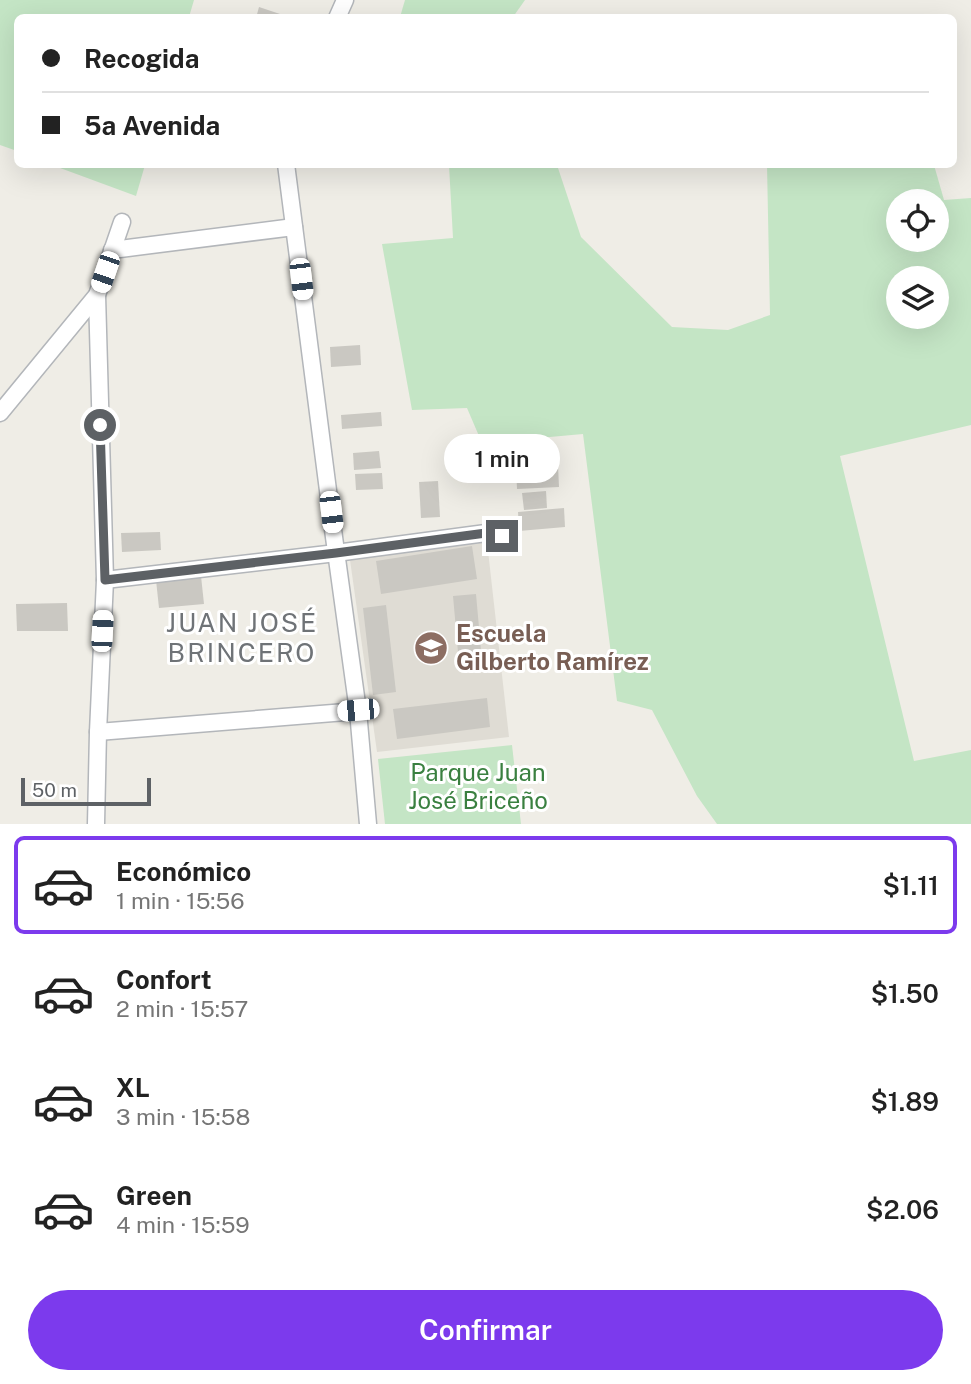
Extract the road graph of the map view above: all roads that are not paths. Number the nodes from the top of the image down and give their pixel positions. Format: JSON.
{"nodes":[{"id":1,"x":287,"y":168,"type":"edge"},
{"id":2,"x":122,"y":222,"type":"dead end"},
{"id":3,"x":294,"y":227,"type":"junction"},
{"id":4,"x":112,"y":250,"type":"junction"},
{"id":5,"x":97,"y":295,"type":"junction"},
{"id":6,"x":0,"y":413,"type":"edge"},
{"id":7,"x":502,"y":536,"type":"dead end"},
{"id":8,"x":336,"y":553,"type":"junction"},
{"id":9,"x":105,"y":580,"type":"junction"},
{"id":10,"x":358,"y":710,"type":"junction"},
{"id":11,"x":97,"y":732,"type":"junction"},
{"id":12,"x":96,"y":824,"type":"edge"},
{"id":13,"x":368,"y":824,"type":"edge"}],
"edges":[{"from":1,"to":3,"type":"street"},
{"from":2,"to":4,"type":"street"},
{"from":3,"to":4,"type":"street"},
{"from":3,"to":8,"type":"street"},
{"from":4,"to":5,"type":"street"},
{"from":5,"to":6,"type":"street"},
{"from":5,"to":9,"type":"street"},
{"from":7,"to":8,"type":"street"},
{"from":8,"to":9,"type":"street"},
{"from":8,"to":10,"type":"street"},
{"from":9,"to":11,"type":"street"},
{"from":10,"to":11,"type":"street"},
{"from":10,"to":13,"type":"street"},
{"from":11,"to":12,"type":"street"}]}
